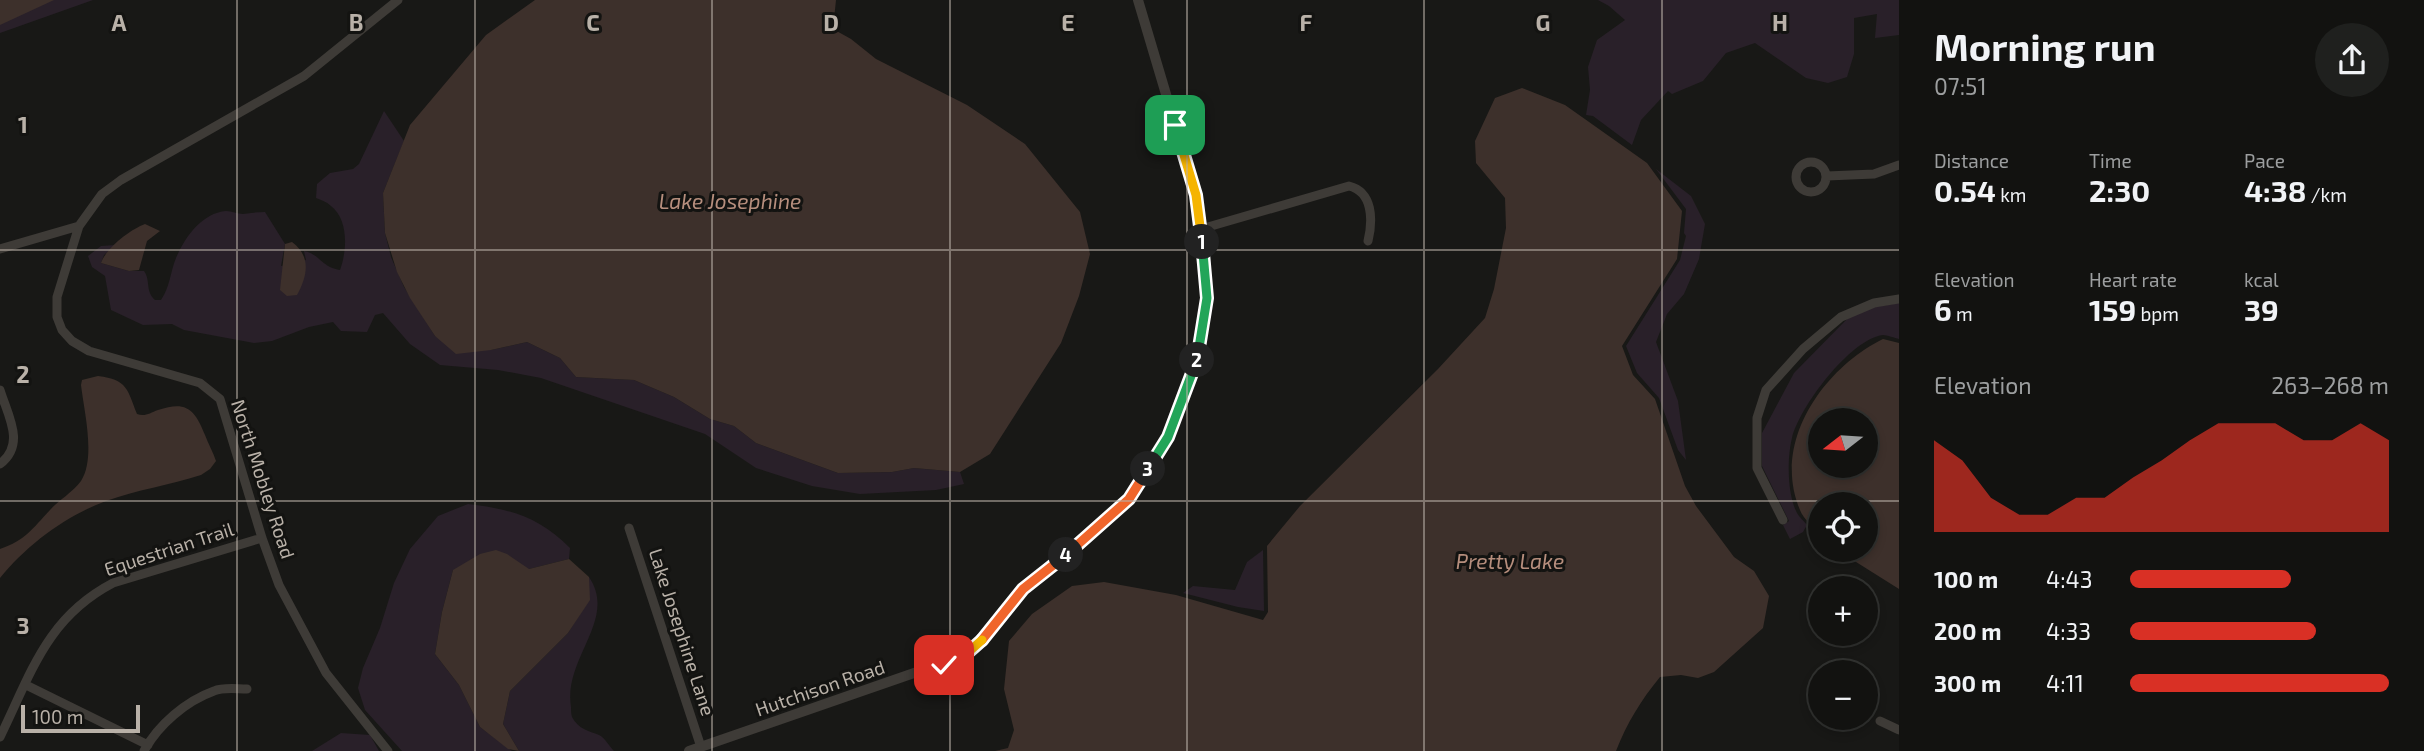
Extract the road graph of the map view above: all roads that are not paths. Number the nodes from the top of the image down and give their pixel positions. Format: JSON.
{"nodes":[{"id":1,"x":398,"y":0,"type":"edge"},
{"id":2,"x":1138,"y":0,"type":"edge"},
{"id":3,"x":1899,"y":165,"type":"edge"},
{"id":4,"x":1827,"y":176,"type":"dead end"},
{"id":5,"x":79,"y":226,"type":"junction"},
{"id":6,"x":1201,"y":229,"type":"junction"},
{"id":7,"x":1368,"y":241,"type":"dead end"},
{"id":8,"x":0,"y":250,"type":"edge"},
{"id":9,"x":1899,"y":299,"type":"edge"},
{"id":10,"x":0,"y":390,"type":"edge"},
{"id":11,"x":0,"y":464,"type":"edge"},
{"id":12,"x":1783,"y":520,"type":"dead end"},
{"id":13,"x":629,"y":528,"type":"dead end"},
{"id":14,"x":262,"y":538,"type":"junction"},
{"id":15,"x":26,"y":685,"type":"junction"},
{"id":16,"x":247,"y":689,"type":"dead end"},
{"id":17,"x":1880,"y":721,"type":"dead end"},
{"id":18,"x":1899,"y":730,"type":"edge"},
{"id":19,"x":0,"y":737,"type":"edge"},
{"id":20,"x":701,"y":747,"type":"junction"},
{"id":21,"x":146,"y":748,"type":"edge"},
{"id":22,"x":388,"y":751,"type":"edge"},
{"id":23,"x":689,"y":751,"type":"edge"}],
"edges":[{"from":1,"to":5,"type":"street","name":"North Mobley Road"},
{"from":2,"to":6,"type":"street","name":"Hutchison Road"},
{"from":3,"to":4,"type":"street"},
{"from":5,"to":8,"type":"street"},
{"from":5,"to":14,"type":"street","name":"North Mobley Road"},
{"from":6,"to":7,"type":"street"},
{"from":6,"to":20,"type":"street","name":"Hutchison Road"},
{"from":9,"to":12,"type":"street"},
{"from":10,"to":11,"type":"street"},
{"from":13,"to":20,"type":"street","name":"Lake Josephine Lane"},
{"from":14,"to":15,"type":"street","name":"Equestrian Trail"},
{"from":14,"to":22,"type":"street","name":"North Mobley Road"},
{"from":15,"to":19,"type":"street","name":"Equestrian Trail"},
{"from":15,"to":21,"type":"street"},
{"from":16,"to":21,"type":"street"},
{"from":17,"to":18,"type":"street"},
{"from":20,"to":23,"type":"street","name":"Hutchison Road"}]}
